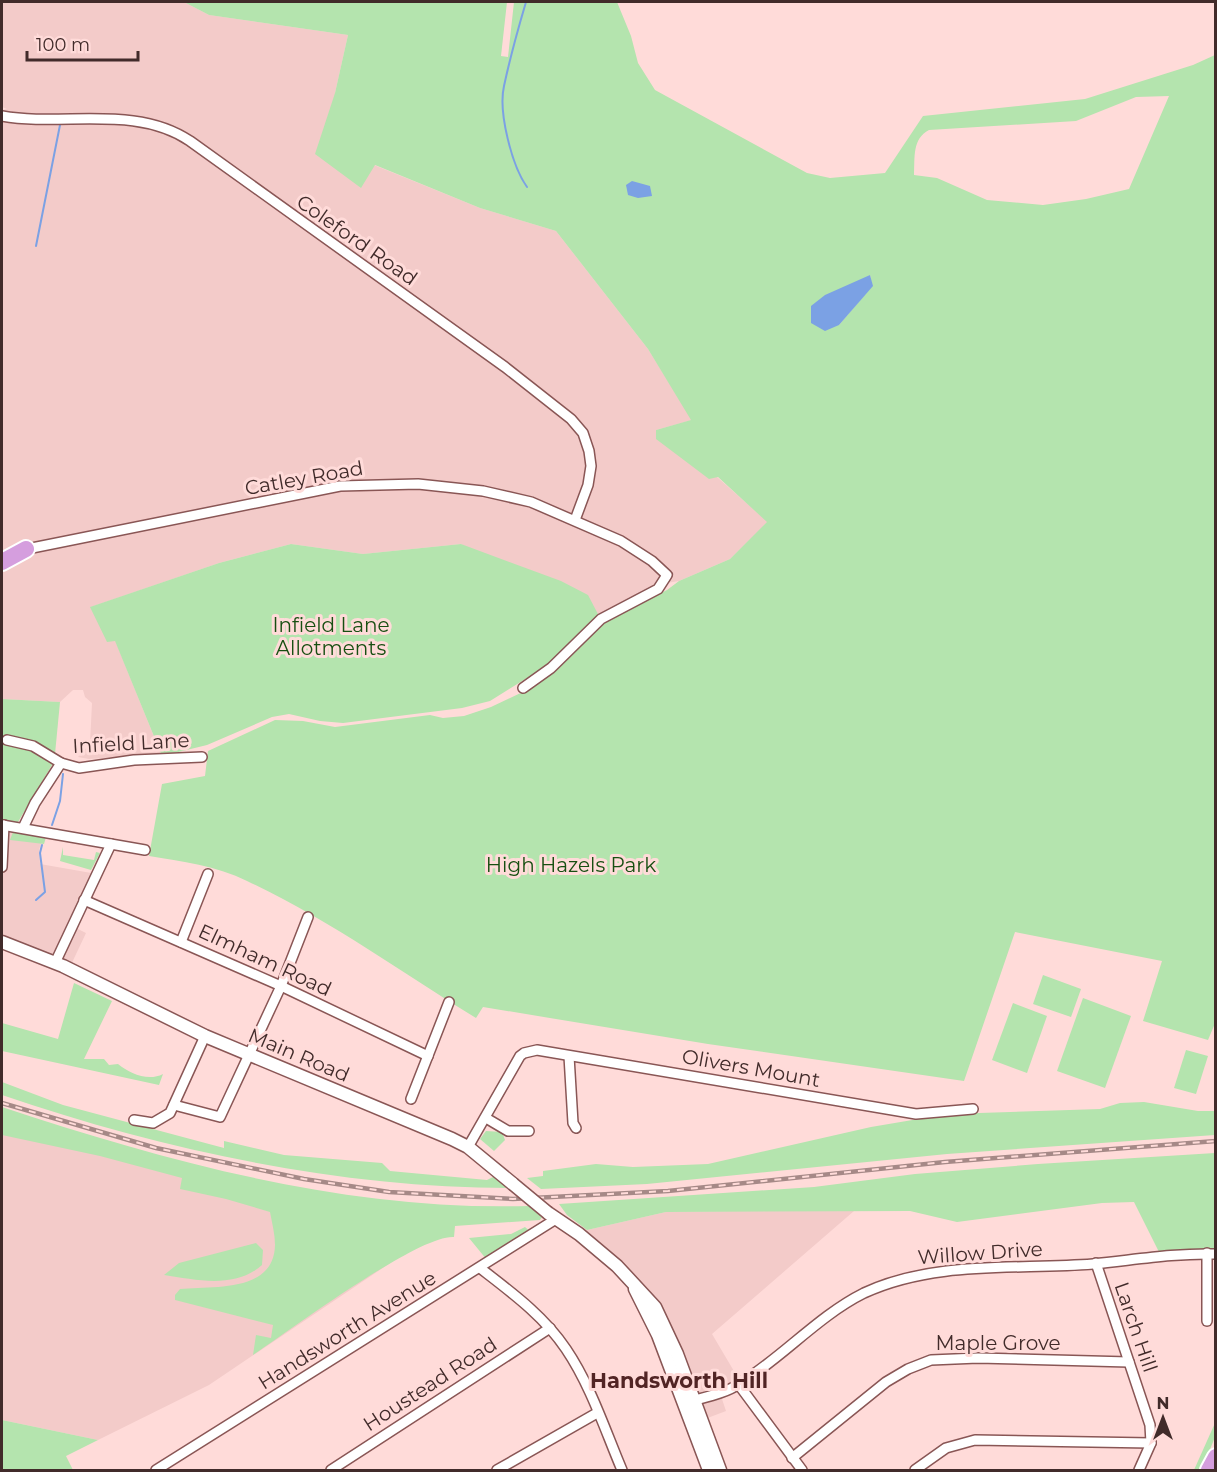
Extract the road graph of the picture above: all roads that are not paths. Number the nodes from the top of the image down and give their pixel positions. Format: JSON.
{"nodes":[{"id":1,"x":2,"y":116,"type":"edge"},
{"id":2,"x":574,"y":519,"type":"junction"},
{"id":3,"x":26,"y":549,"type":"junction"},
{"id":4,"x":2,"y":553,"type":"edge"},
{"id":5,"x":2,"y":562,"type":"edge"},
{"id":6,"x":524,"y":688,"type":"dead end"},
{"id":7,"x":7,"y":740,"type":"dead end"},
{"id":8,"x":202,"y":758,"type":"dead end"},
{"id":9,"x":61,"y":763,"type":"junction"},
{"id":10,"x":3,"y":825,"type":"edge"},
{"id":11,"x":23,"y":828,"type":"junction"},
{"id":12,"x":111,"y":844,"type":"junction"},
{"id":13,"x":145,"y":850,"type":"dead end"},
{"id":14,"x":2,"y":867,"type":"edge"},
{"id":15,"x":208,"y":874,"type":"dead end"},
{"id":16,"x":84,"y":900,"type":"junction"},
{"id":17,"x":308,"y":917,"type":"dead end"},
{"id":18,"x":2,"y":935,"type":"edge"},
{"id":19,"x":2,"y":942,"type":"edge"},
{"id":20,"x":181,"y":942,"type":"junction"},
{"id":21,"x":14,"y":945,"type":"junction"},
{"id":22,"x":55,"y":963,"type":"junction"},
{"id":23,"x":281,"y":986,"type":"junction"},
{"id":24,"x":449,"y":1002,"type":"dead end"},
{"id":25,"x":205,"y":1036,"type":"junction"},
{"id":26,"x":249,"y":1055,"type":"junction"},
{"id":27,"x":428,"y":1056,"type":"junction"},
{"id":28,"x":569,"y":1056,"type":"junction"},
{"id":29,"x":411,"y":1099,"type":"dead end"},
{"id":30,"x":174,"y":1105,"type":"junction"},
{"id":31,"x":973,"y":1109,"type":"dead end"},
{"id":32,"x":486,"y":1118,"type":"junction"},
{"id":33,"x":134,"y":1120,"type":"dead end"},
{"id":34,"x":576,"y":1128,"type":"dead end"},
{"id":35,"x":529,"y":1131,"type":"dead end"},
{"id":36,"x":468,"y":1148,"type":"junction"},
{"id":37,"x":552,"y":1216,"type":"junction"},
{"id":38,"x":1211,"y":1254,"type":"edge"},
{"id":39,"x":1095,"y":1263,"type":"junction"},
{"id":40,"x":480,"y":1268,"type":"junction"},
{"id":41,"x":1207,"y":1321,"type":"dead end"},
{"id":42,"x":550,"y":1328,"type":"junction"},
{"id":43,"x":1129,"y":1362,"type":"junction"},
{"id":44,"x":739,"y":1384,"type":"junction"},
{"id":45,"x":689,"y":1402,"type":"junction"},
{"id":46,"x":597,"y":1413,"type":"junction"},
{"id":47,"x":1151,"y":1443,"type":"junction"},
{"id":48,"x":1215,"y":1457,"type":"edge"},
{"id":49,"x":792,"y":1458,"type":"junction"},
{"id":50,"x":156,"y":1470,"type":"edge"},
{"id":51,"x":331,"y":1470,"type":"edge"},
{"id":52,"x":497,"y":1470,"type":"edge"},
{"id":53,"x":622,"y":1470,"type":"edge"},
{"id":54,"x":709,"y":1470,"type":"edge"},
{"id":55,"x":720,"y":1470,"type":"edge"},
{"id":56,"x":802,"y":1470,"type":"edge"},
{"id":57,"x":915,"y":1470,"type":"edge"},
{"id":58,"x":1139,"y":1470,"type":"edge"},
{"id":59,"x":1209,"y":1470,"type":"edge"}],
"edges":[{"from":1,"to":2,"type":"street","name":"Coleford Road"},
{"from":2,"to":3,"type":"street","name":"Catley Road"},
{"from":2,"to":6,"type":"street","name":"Catley Road"},
{"from":3,"to":4,"type":"street","name":"Catley Road"},
{"from":3,"to":5,"type":"highway"},
{"from":7,"to":9,"type":"street"},
{"from":8,"to":9,"type":"street","name":"Infield Lane"},
{"from":9,"to":11,"type":"street"},
{"from":10,"to":11,"type":"street"},
{"from":10,"to":14,"type":"street"},
{"from":11,"to":12,"type":"street"},
{"from":12,"to":13,"type":"street"},
{"from":12,"to":16,"type":"street"},
{"from":15,"to":20,"type":"street"},
{"from":16,"to":20,"type":"street","name":"Elmham Road"},
{"from":16,"to":22,"type":"street"},
{"from":17,"to":23,"type":"street"},
{"from":18,"to":21,"type":"main road","name":"Main Road"},
{"from":19,"to":21,"type":"main road","name":"Main Road"},
{"from":20,"to":23,"type":"street","name":"Elmham Road"},
{"from":21,"to":22,"type":"main road","name":"Main Road"},
{"from":22,"to":25,"type":"main road","name":"Main Road"},
{"from":23,"to":26,"type":"street"},
{"from":23,"to":27,"type":"street","name":"Elmham Road"},
{"from":24,"to":27,"type":"street"},
{"from":25,"to":26,"type":"main road","name":"Main Road"},
{"from":25,"to":30,"type":"street"},
{"from":26,"to":30,"type":"street"},
{"from":26,"to":36,"type":"main road","name":"Main Road"},
{"from":27,"to":29,"type":"street"},
{"from":28,"to":31,"type":"street","name":"Olivers Mount"},
{"from":28,"to":32,"type":"street","name":"Olivers Mount"},
{"from":28,"to":34,"type":"street"},
{"from":30,"to":33,"type":"street"},
{"from":32,"to":35,"type":"street"},
{"from":32,"to":36,"type":"street"},
{"from":36,"to":37,"type":"main road","name":"Main Road","bridge":true},
{"from":37,"to":40,"type":"street","name":"Handsworth Avenue"},
{"from":37,"to":45,"type":"main road","name":"Main Road"},
{"from":38,"to":39,"type":"street","name":"Willow Drive"},
{"from":38,"to":41,"type":"street","name":"Willow Drive"},
{"from":39,"to":43,"type":"street","name":"Larch Hill"},
{"from":39,"to":44,"type":"street","name":"Willow Drive"},
{"from":40,"to":42,"type":"street"},
{"from":40,"to":50,"type":"street","name":"Handsworth Avenue"},
{"from":42,"to":46,"type":"street"},
{"from":42,"to":51,"type":"street","name":"Houstead Road"},
{"from":43,"to":47,"type":"street","name":"Larch Hill"},
{"from":43,"to":49,"type":"street","name":"Maple Grove"},
{"from":44,"to":45,"type":"street","name":"Willow Drive"},
{"from":44,"to":49,"type":"street"},
{"from":45,"to":54,"type":"main road"},
{"from":45,"to":55,"type":"main road"},
{"from":46,"to":52,"type":"street"},
{"from":46,"to":53,"type":"street"},
{"from":47,"to":57,"type":"street"},
{"from":47,"to":58,"type":"street"},
{"from":48,"to":59,"type":"highway"},
{"from":49,"to":56,"type":"street"}]}
